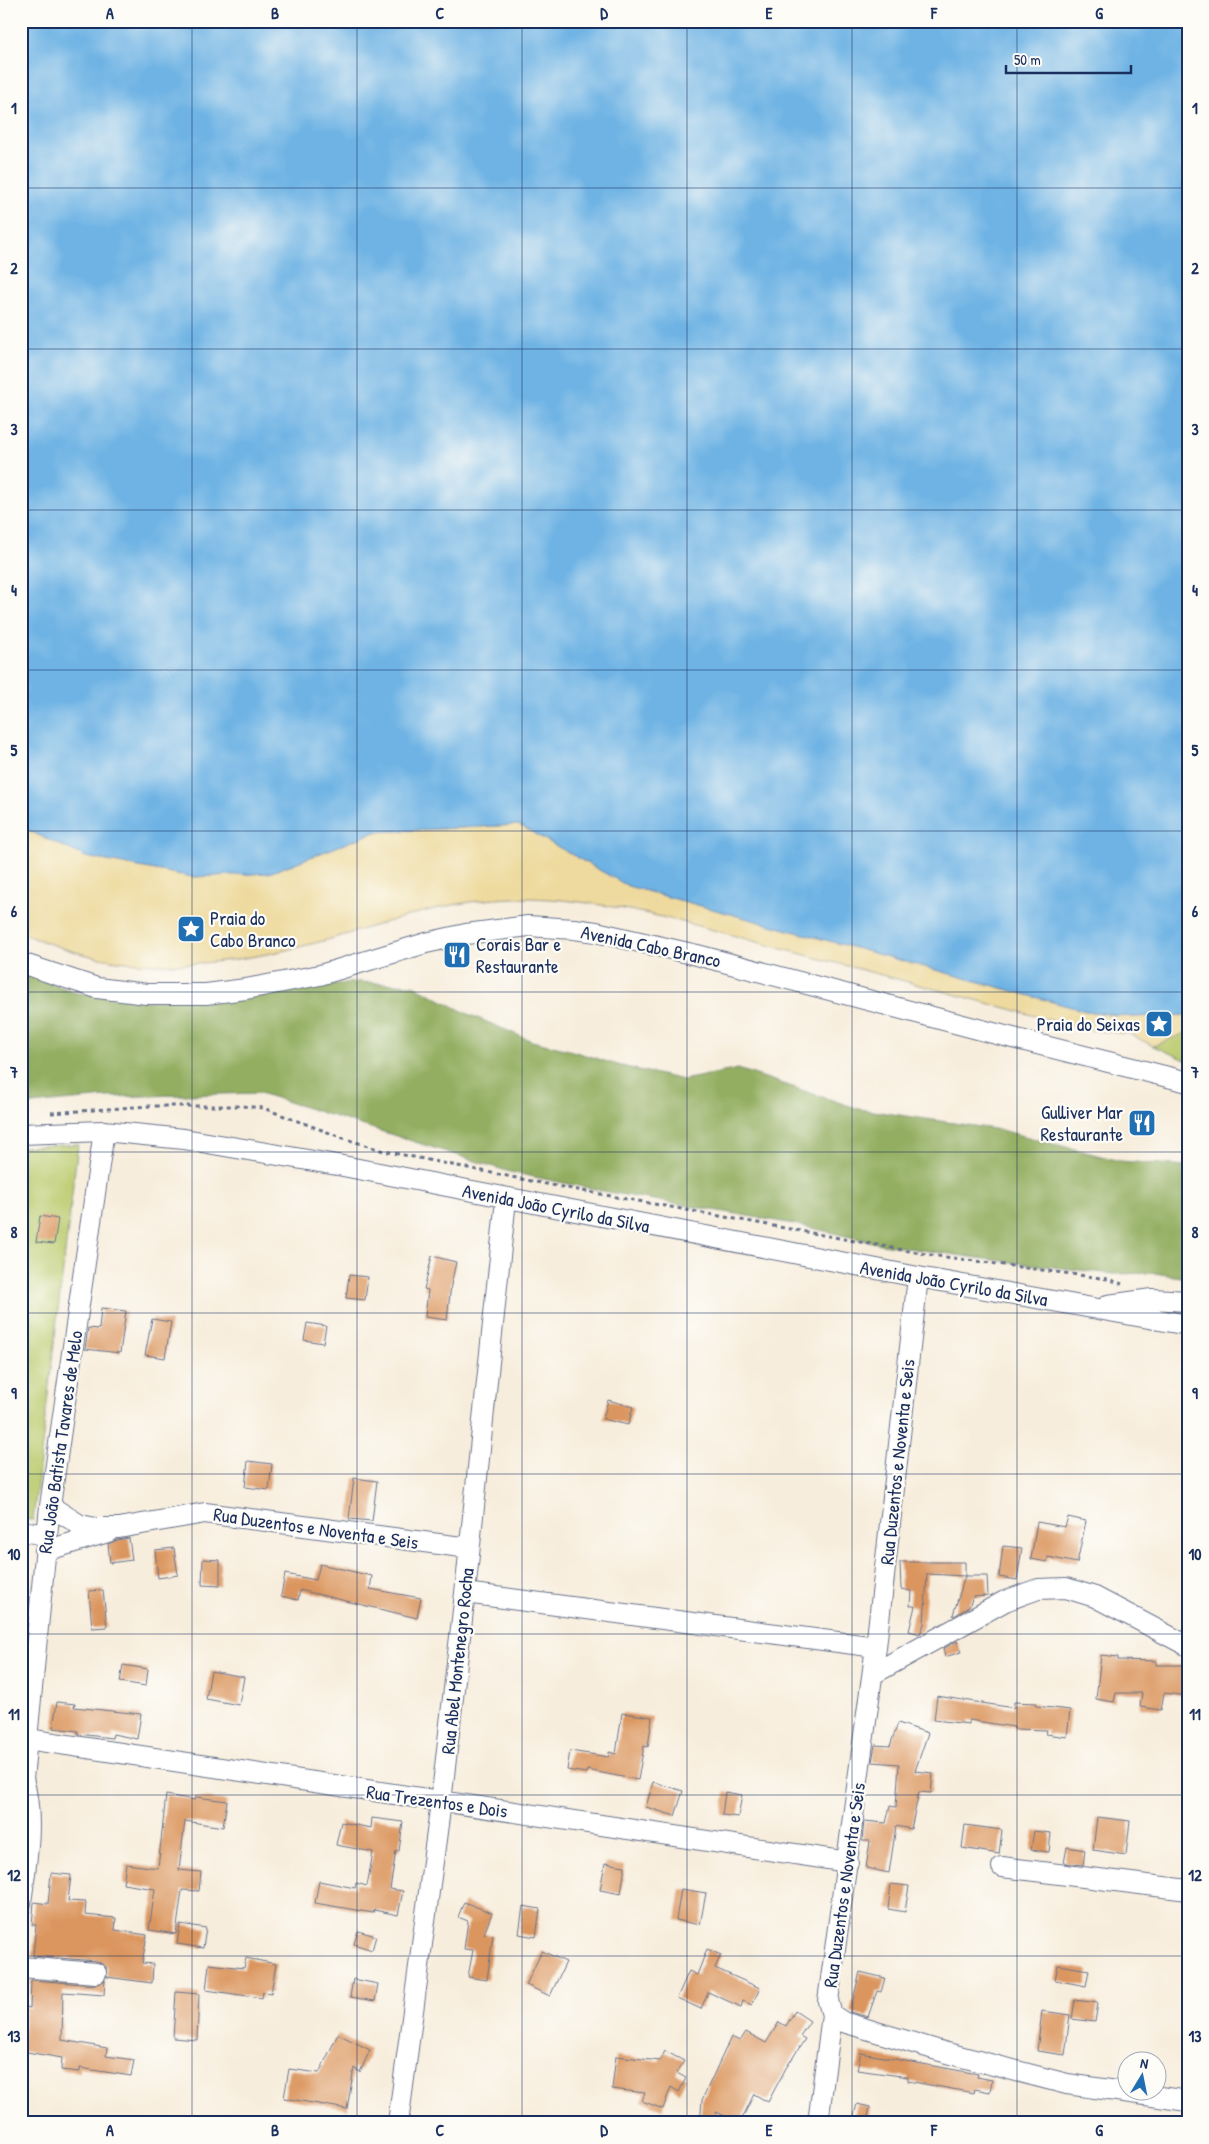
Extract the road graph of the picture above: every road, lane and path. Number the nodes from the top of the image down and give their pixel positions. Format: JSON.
{"nodes":[{"id":1,"x":21,"y":963,"type":"edge"},
{"id":2,"x":1188,"y":1082,"type":"edge"},
{"id":3,"x":43,"y":1114,"type":"dead end"},
{"id":4,"x":104,"y":1130,"type":"junction"},
{"id":5,"x":21,"y":1134,"type":"edge"},
{"id":6,"x":506,"y":1199,"type":"junction"},
{"id":7,"x":918,"y":1277,"type":"junction"},
{"id":8,"x":1124,"y":1285,"type":"dead end"},
{"id":9,"x":1188,"y":1301,"type":"edge"},
{"id":10,"x":1089,"y":1307,"type":"junction"},
{"id":11,"x":1188,"y":1325,"type":"edge"},
{"id":12,"x":50,"y":1506,"type":"junction"},
{"id":13,"x":119,"y":1528,"type":"junction"},
{"id":14,"x":21,"y":1532,"type":"edge"},
{"id":15,"x":46,"y":1543,"type":"junction"},
{"id":16,"x":469,"y":1548,"type":"junction"},
{"id":17,"x":465,"y":1593,"type":"junction"},
{"id":18,"x":1188,"y":1646,"type":"edge"},
{"id":19,"x":876,"y":1647,"type":"junction"},
{"id":20,"x":872,"y":1674,"type":"junction"},
{"id":21,"x":27,"y":1739,"type":"junction"},
{"id":22,"x":22,"y":1779,"type":"edge"},
{"id":23,"x":441,"y":1802,"type":"junction"},
{"id":24,"x":848,"y":1862,"type":"junction"},
{"id":25,"x":1002,"y":1867,"type":"dead end"},
{"id":26,"x":1188,"y":1890,"type":"edge"},
{"id":27,"x":21,"y":1903,"type":"edge"},
{"id":28,"x":21,"y":1967,"type":"edge"},
{"id":29,"x":96,"y":1973,"type":"dead end"},
{"id":30,"x":832,"y":2015,"type":"junction"},
{"id":31,"x":1188,"y":2101,"type":"edge"},
{"id":32,"x":398,"y":2123,"type":"edge"},
{"id":33,"x":818,"y":2123,"type":"edge"}],
"edges":[{"from":1,"to":2,"type":"street","name":"Avenida Cabo Branco"},
{"from":3,"to":8,"type":"path"},
{"from":4,"to":5,"type":"street","name":"Avenida João Cyrilo da Silva"},
{"from":4,"to":6,"type":"street","name":"Avenida João Cyrilo da Silva"},
{"from":4,"to":12,"type":"street","name":"Rua João Batista Tavares de Melo"},
{"from":6,"to":7,"type":"street","name":"Avenida João Cyrilo da Silva"},
{"from":6,"to":16,"type":"street","name":"Rua Abel Montenegro Rocha"},
{"from":7,"to":10,"type":"street","name":"Avenida João Cyrilo da Silva"},
{"from":7,"to":19,"type":"street","name":"Rua Duzentos e Noventa e Seis"},
{"from":9,"to":10,"type":"street","name":"Avenida João Cyrilo da Silva"},
{"from":10,"to":11,"type":"street","name":"Avenida João Cyrilo da Silva"},
{"from":12,"to":13,"type":"street","name":"Rua Duzentos e Noventa e Seis"},
{"from":12,"to":15,"type":"street","name":"Rua João Batista Tavares de Melo"},
{"from":13,"to":15,"type":"street"},
{"from":13,"to":16,"type":"street","name":"Rua Duzentos e Noventa e Seis"},
{"from":14,"to":15,"type":"street"},
{"from":15,"to":21,"type":"street","name":"Rua João Batista Tavares de Melo"},
{"from":16,"to":17,"type":"street","name":"Rua Abel Montenegro Rocha"},
{"from":17,"to":19,"type":"street"},
{"from":17,"to":23,"type":"street","name":"Rua Abel Montenegro Rocha"},
{"from":18,"to":20,"type":"street"},
{"from":19,"to":20,"type":"street","name":"Rua Duzentos e Noventa e Seis"},
{"from":20,"to":24,"type":"street","name":"Rua Duzentos e Noventa e Seis"},
{"from":21,"to":22,"type":"street","name":"Rua João Batista Tavares de Melo"},
{"from":21,"to":23,"type":"street","name":"Rua Trezentos e Dois"},
{"from":22,"to":27,"type":"street","name":"Rua João Batista Tavares de Melo"},
{"from":23,"to":24,"type":"street","name":"Rua Trezentos e Dois"},
{"from":23,"to":32,"type":"street","name":"Rua Abel Montenegro Rocha"},
{"from":24,"to":30,"type":"street","name":"Rua Duzentos e Noventa e Seis"},
{"from":25,"to":26,"type":"street"},
{"from":28,"to":29,"type":"street"},
{"from":30,"to":31,"type":"street"},
{"from":30,"to":33,"type":"street","name":"Rua Duzentos e Noventa e Seis"}]}
